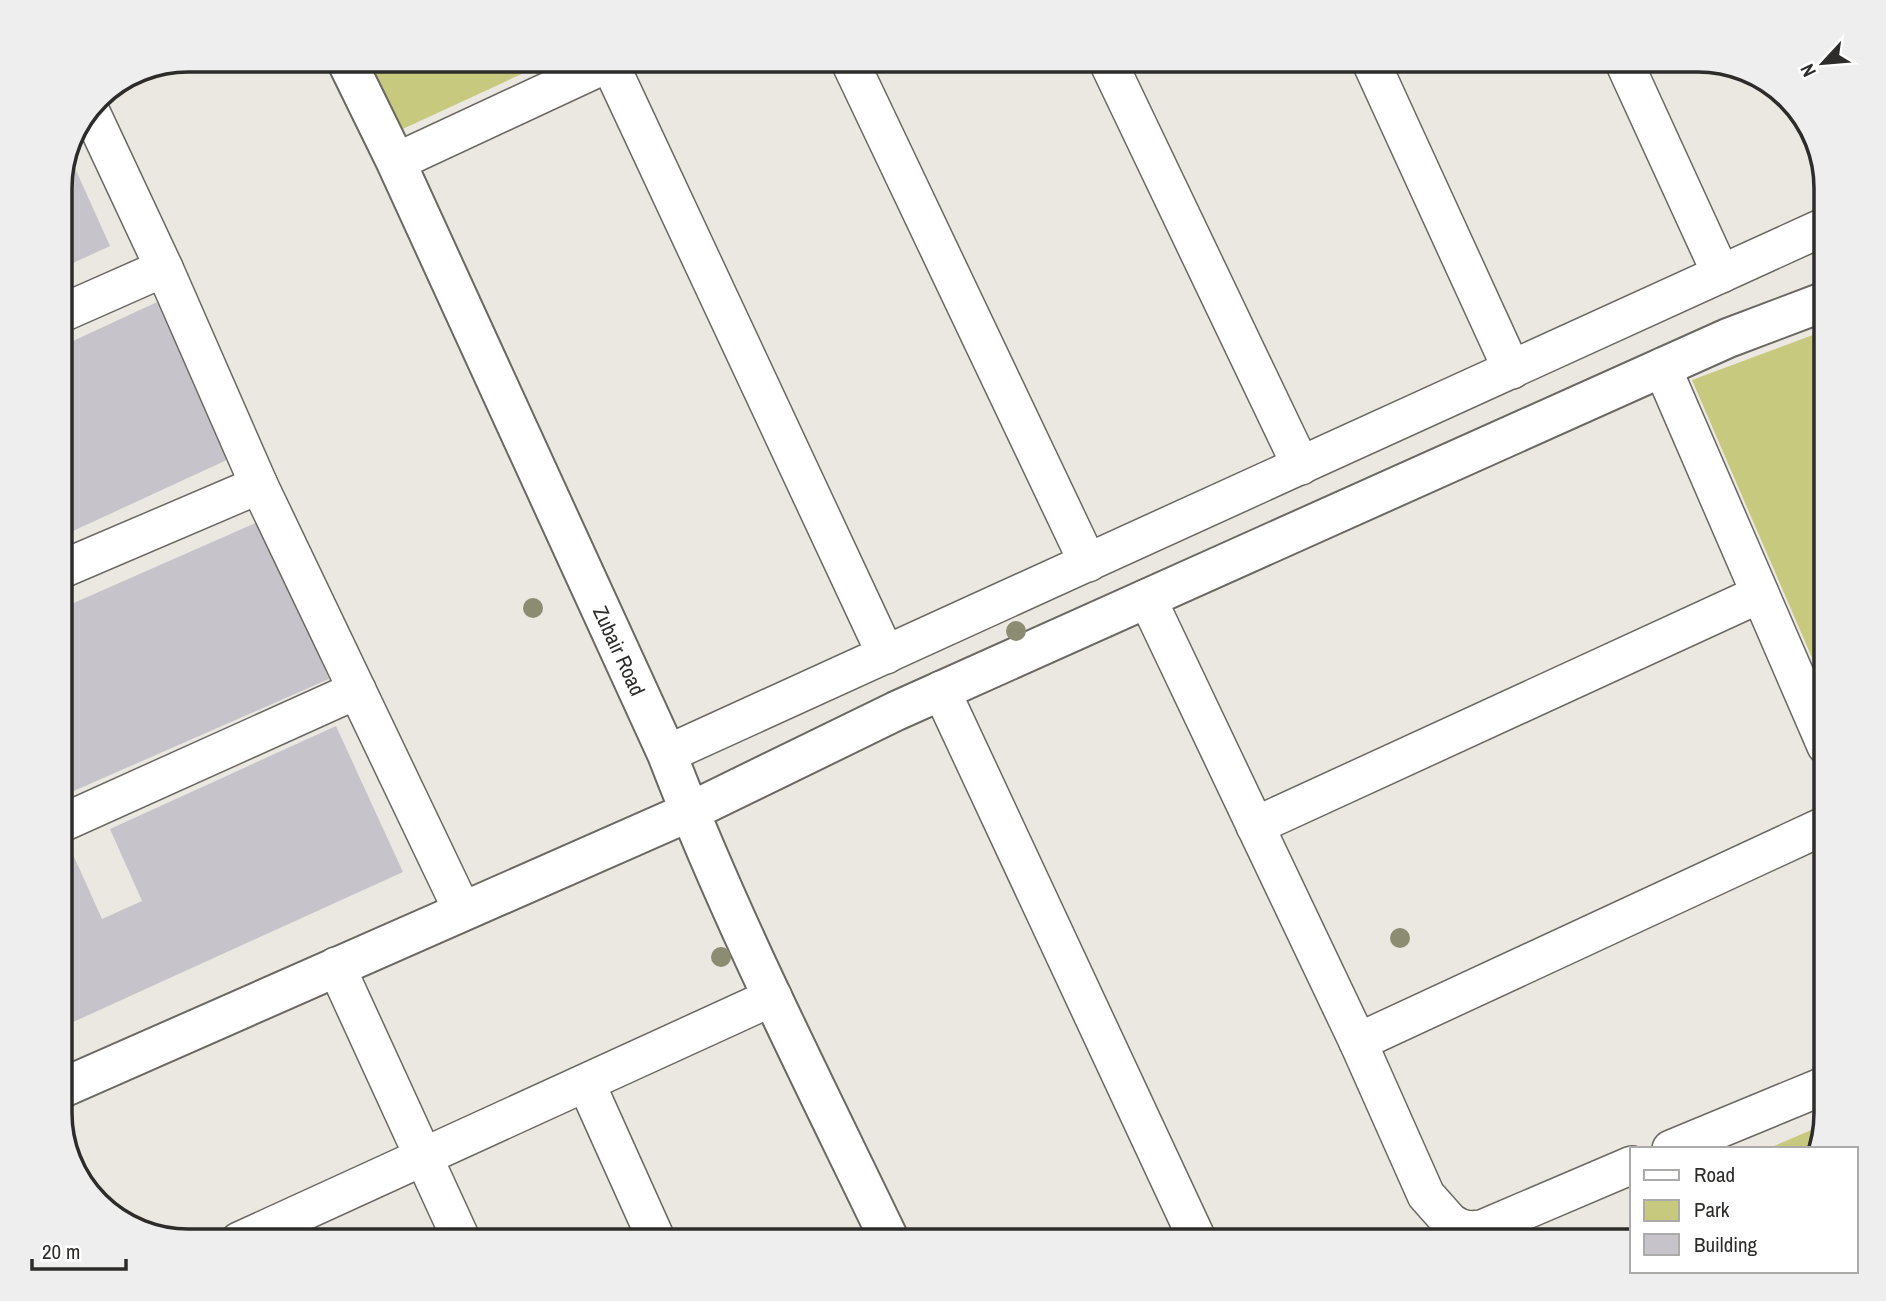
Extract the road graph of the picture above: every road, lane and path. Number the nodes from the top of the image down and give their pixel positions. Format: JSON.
{"nodes":[{"id":1,"x":352,"y":72,"type":"edge"},
{"id":2,"x":588,"y":72,"type":"edge"},
{"id":3,"x":617,"y":72,"type":"edge"},
{"id":4,"x":855,"y":72,"type":"edge"},
{"id":5,"x":1113,"y":72,"type":"edge"},
{"id":6,"x":1375,"y":72,"type":"edge"},
{"id":7,"x":1628,"y":72,"type":"edge"},
{"id":8,"x":95,"y":119,"type":"edge"},
{"id":9,"x":396,"y":162,"type":"junction"},
{"id":10,"x":1814,"y":231,"type":"edge"},
{"id":11,"x":164,"y":268,"type":"junction"},
{"id":12,"x":1721,"y":274,"type":"junction"},
{"id":13,"x":1814,"y":306,"type":"edge"},
{"id":14,"x":72,"y":309,"type":"edge"},
{"id":15,"x":1662,"y":367,"type":"junction"},
{"id":16,"x":1512,"y":370,"type":"junction"},
{"id":17,"x":1301,"y":466,"type":"junction"},
{"id":18,"x":259,"y":485,"type":"junction"},
{"id":19,"x":1088,"y":563,"type":"junction"},
{"id":20,"x":72,"y":564,"type":"edge"},
{"id":21,"x":1760,"y":594,"type":"junction"},
{"id":22,"x":1147,"y":598,"type":"junction"},
{"id":23,"x":886,"y":655,"type":"junction"},
{"id":24,"x":357,"y":690,"type":"junction"},
{"id":25,"x":941,"y":690,"type":"junction"},
{"id":26,"x":1814,"y":718,"type":"edge"},
{"id":27,"x":667,"y":754,"type":"junction"},
{"id":28,"x":689,"y":812,"type":"junction"},
{"id":29,"x":72,"y":819,"type":"edge"},
{"id":30,"x":1255,"y":826,"type":"junction"},
{"id":31,"x":1814,"y":831,"type":"edge"},
{"id":32,"x":462,"y":910,"type":"junction"},
{"id":33,"x":336,"y":966,"type":"junction"},
{"id":34,"x":773,"y":998,"type":"junction"},
{"id":35,"x":1358,"y":1042,"type":"junction"},
{"id":36,"x":586,"y":1083,"type":"junction"},
{"id":37,"x":72,"y":1084,"type":"edge"},
{"id":38,"x":1814,"y":1090,"type":"edge"},
{"id":39,"x":1676,"y":1147,"type":"edge"},
{"id":40,"x":423,"y":1157,"type":"junction"},
{"id":41,"x":1630,"y":1166,"type":"edge"},
{"id":42,"x":274,"y":1229,"type":"edge"},
{"id":43,"x":456,"y":1229,"type":"edge"},
{"id":44,"x":652,"y":1229,"type":"edge"},
{"id":45,"x":884,"y":1229,"type":"edge"},
{"id":46,"x":1192,"y":1229,"type":"edge"},
{"id":47,"x":1454,"y":1229,"type":"edge"},
{"id":48,"x":1476,"y":1229,"type":"edge"}],
"edges":[{"from":1,"to":9,"type":"street","name":"Zubair Road"},
{"from":2,"to":9,"type":"street"},
{"from":3,"to":23,"type":"street"},
{"from":4,"to":19,"type":"street"},
{"from":5,"to":17,"type":"street"},
{"from":6,"to":16,"type":"street"},
{"from":7,"to":12,"type":"street"},
{"from":8,"to":11,"type":"street"},
{"from":9,"to":27,"type":"street","name":"Zubair Road"},
{"from":10,"to":12,"type":"street"},
{"from":11,"to":14,"type":"street"},
{"from":11,"to":18,"type":"street"},
{"from":12,"to":16,"type":"street"},
{"from":13,"to":15,"type":"street"},
{"from":15,"to":21,"type":"street"},
{"from":15,"to":22,"type":"street"},
{"from":16,"to":17,"type":"street"},
{"from":17,"to":19,"type":"street"},
{"from":18,"to":20,"type":"street"},
{"from":18,"to":24,"type":"street"},
{"from":19,"to":23,"type":"street"},
{"from":21,"to":26,"type":"street"},
{"from":21,"to":30,"type":"street"},
{"from":22,"to":25,"type":"street"},
{"from":22,"to":30,"type":"street"},
{"from":23,"to":27,"type":"street"},
{"from":24,"to":29,"type":"street"},
{"from":24,"to":32,"type":"street"},
{"from":25,"to":28,"type":"street"},
{"from":25,"to":46,"type":"street"},
{"from":27,"to":28,"type":"street","name":"Zubair Road"},
{"from":28,"to":32,"type":"street"},
{"from":28,"to":34,"type":"street","name":"Zubair Road"},
{"from":30,"to":35,"type":"street"},
{"from":31,"to":35,"type":"street"},
{"from":32,"to":33,"type":"street"},
{"from":33,"to":37,"type":"street"},
{"from":33,"to":40,"type":"street"},
{"from":34,"to":36,"type":"street"},
{"from":34,"to":45,"type":"street","name":"Zubair Road"},
{"from":35,"to":47,"type":"street"},
{"from":36,"to":40,"type":"street"},
{"from":36,"to":44,"type":"street"},
{"from":38,"to":39,"type":"street"},
{"from":40,"to":42,"type":"street"},
{"from":40,"to":43,"type":"street"},
{"from":41,"to":48,"type":"street"}]}
